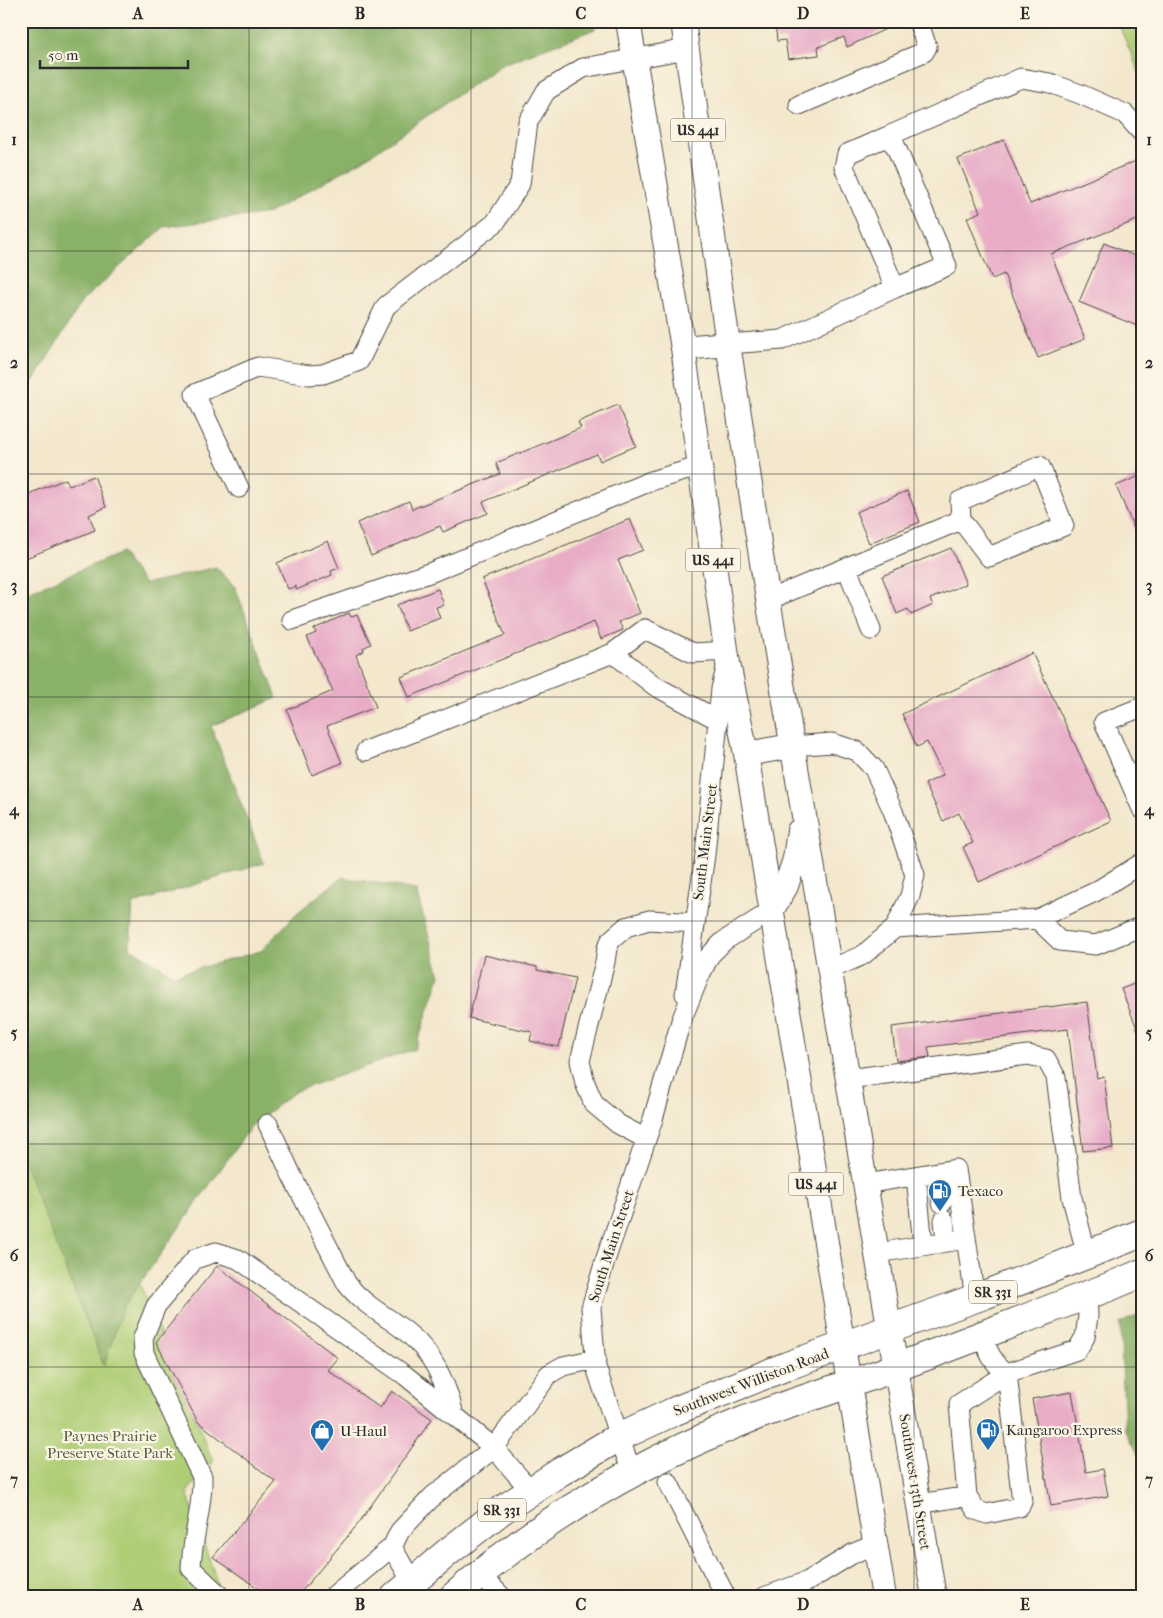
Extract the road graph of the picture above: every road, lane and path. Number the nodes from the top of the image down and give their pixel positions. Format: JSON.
{"nodes":[{"id":1,"x":628,"y":21,"type":"edge"},
{"id":2,"x":683,"y":21,"type":"edge"},
{"id":3,"x":918,"y":21,"type":"edge"},
{"id":4,"x":687,"y":49,"type":"junction"},
{"id":5,"x":634,"y":59,"type":"junction"},
{"id":6,"x":798,"y":105,"type":"dead end"},
{"id":7,"x":1142,"y":133,"type":"edge"},
{"id":8,"x":886,"y":137,"type":"junction"},
{"id":9,"x":895,"y":288,"type":"junction"},
{"id":10,"x":728,"y":344,"type":"junction"},
{"id":11,"x":683,"y":348,"type":"junction"},
{"id":12,"x":701,"y":466,"type":"junction"},
{"id":13,"x":239,"y":488,"type":"dead end"},
{"id":14,"x":960,"y":520,"type":"junction"},
{"id":15,"x":847,"y":568,"type":"junction"},
{"id":16,"x":768,"y":600,"type":"junction"},
{"id":17,"x":292,"y":620,"type":"dead end"},
{"id":18,"x":871,"y":630,"type":"dead end"},
{"id":19,"x":613,"y":653,"type":"junction"},
{"id":20,"x":727,"y":657,"type":"junction"},
{"id":21,"x":1142,"y":707,"type":"edge"},
{"id":22,"x":718,"y":720,"type":"junction"},
{"id":23,"x":792,"y":746,"type":"junction"},
{"id":24,"x":366,"y":751,"type":"dead end"},
{"id":25,"x":746,"y":754,"type":"junction"},
{"id":26,"x":1142,"y":808,"type":"edge"},
{"id":27,"x":802,"y":809,"type":"junction"},
{"id":28,"x":1142,"y":863,"type":"edge"},
{"id":29,"x":771,"y":911,"type":"junction"},
{"id":30,"x":1036,"y":919,"type":"junction"},
{"id":31,"x":695,"y":923,"type":"junction"},
{"id":32,"x":1142,"y":926,"type":"edge"},
{"id":33,"x":895,"y":928,"type":"junction"},
{"id":34,"x":829,"y":970,"type":"junction"},
{"id":35,"x":681,"y":1021,"type":"junction"},
{"id":36,"x":848,"y":1079,"type":"junction"},
{"id":37,"x":268,"y":1124,"type":"dead end"},
{"id":38,"x":646,"y":1140,"type":"junction"},
{"id":39,"x":938,"y":1172,"type":"junction"},
{"id":40,"x":916,"y":1176,"type":"junction"},
{"id":41,"x":865,"y":1184,"type":"junction"},
{"id":42,"x":1142,"y":1233,"type":"edge"},
{"id":43,"x":966,"y":1239,"type":"junction"},
{"id":44,"x":946,"y":1241,"type":"junction"},
{"id":45,"x":923,"y":1245,"type":"junction"},
{"id":46,"x":877,"y":1252,"type":"junction"},
{"id":47,"x":1088,"y":1256,"type":"junction"},
{"id":48,"x":1142,"y":1273,"type":"edge"},
{"id":49,"x":1087,"y":1295,"type":"junction"},
{"id":50,"x":975,"y":1299,"type":"junction"},
{"id":51,"x":890,"y":1330,"type":"junction"},
{"id":52,"x":982,"y":1335,"type":"junction"},
{"id":53,"x":842,"y":1347,"type":"junction"},
{"id":54,"x":596,"y":1359,"type":"junction"},
{"id":55,"x":896,"y":1367,"type":"junction"},
{"id":56,"x":1007,"y":1373,"type":"junction"},
{"id":57,"x":848,"y":1384,"type":"junction"},
{"id":58,"x":454,"y":1416,"type":"junction"},
{"id":59,"x":619,"y":1438,"type":"junction"},
{"id":60,"x":494,"y":1448,"type":"junction"},
{"id":61,"x":632,"y":1472,"type":"junction"},
{"id":62,"x":668,"y":1482,"type":"dead end"},
{"id":63,"x":531,"y":1491,"type":"junction"},
{"id":64,"x":967,"y":1496,"type":"junction"},
{"id":65,"x":919,"y":1504,"type":"junction"},
{"id":66,"x":876,"y":1544,"type":"junction"},
{"id":67,"x":392,"y":1547,"type":"junction"},
{"id":68,"x":480,"y":1574,"type":"junction"},
{"id":69,"x":404,"y":1589,"type":"edge"},
{"id":70,"x":221,"y":1597,"type":"edge"},
{"id":71,"x":332,"y":1597,"type":"edge"},
{"id":72,"x":453,"y":1597,"type":"edge"},
{"id":73,"x":502,"y":1597,"type":"edge"},
{"id":74,"x":726,"y":1597,"type":"edge"},
{"id":75,"x":764,"y":1597,"type":"edge"},
{"id":76,"x":884,"y":1597,"type":"edge"},
{"id":77,"x":934,"y":1597,"type":"edge"}],
"edges":[{"from":1,"to":5,"type":"main road","number":"US 441"},
{"from":2,"to":4,"type":"main road","number":"US 441"},
{"from":3,"to":6,"type":"street"},
{"from":4,"to":5,"type":"street"},
{"from":4,"to":10,"type":"main road","number":"US 441"},
{"from":5,"to":11,"type":"main road","number":"US 441"},
{"from":5,"to":13,"type":"street"},
{"from":7,"to":8,"type":"street"},
{"from":8,"to":9,"type":"street"},
{"from":8,"to":9,"type":"street"},
{"from":9,"to":10,"type":"street"},
{"from":10,"to":11,"type":"main road"},
{"from":10,"to":16,"type":"main road","number":"US 441"},
{"from":11,"to":12,"type":"main road","number":"US 441"},
{"from":12,"to":17,"type":"street"},
{"from":12,"to":20,"type":"main road","number":"US 441"},
{"from":14,"to":14,"type":"street"},
{"from":14,"to":15,"type":"street"},
{"from":15,"to":16,"type":"street"},
{"from":15,"to":18,"type":"street"},
{"from":16,"to":23,"type":"main road","number":"US 441"},
{"from":19,"to":20,"type":"street"},
{"from":19,"to":22,"type":"street"},
{"from":19,"to":24,"type":"street"},
{"from":20,"to":22,"type":"street","name":"South Main Street"},
{"from":20,"to":25,"type":"main road","number":"US 441"},
{"from":21,"to":26,"type":"street"},
{"from":22,"to":31,"type":"street","name":"South Main Street"},
{"from":23,"to":25,"type":"main road"},
{"from":23,"to":27,"type":"main road","number":"US 441"},
{"from":23,"to":33,"type":"street"},
{"from":25,"to":29,"type":"main road","number":"US 441"},
{"from":27,"to":29,"type":"main road"},
{"from":27,"to":34,"type":"main road","number":"US 441"},
{"from":28,"to":30,"type":"street"},
{"from":29,"to":35,"type":"street","name":"South Main Street"},
{"from":29,"to":53,"type":"main road","number":"US 441"},
{"from":30,"to":32,"type":"street"},
{"from":30,"to":33,"type":"street"},
{"from":31,"to":35,"type":"street","name":"South Main Street"},
{"from":31,"to":38,"type":"street"},
{"from":33,"to":34,"type":"street"},
{"from":34,"to":36,"type":"main road","number":"US 441"},
{"from":35,"to":38,"type":"street","name":"South Main Street"},
{"from":36,"to":41,"type":"main road","number":"US 441"},
{"from":36,"to":47,"type":"street"},
{"from":37,"to":58,"type":"street"},
{"from":38,"to":54,"type":"street","name":"South Main Street"},
{"from":39,"to":40,"type":"street"},
{"from":39,"to":43,"type":"street"},
{"from":39,"to":44,"type":"street"},
{"from":40,"to":41,"type":"street"},
{"from":40,"to":45,"type":"street"},
{"from":41,"to":46,"type":"main road","number":"US 441"},
{"from":42,"to":47,"type":"highway","name":"Southwest Williston Road","number":"SR 331"},
{"from":43,"to":44,"type":"street"},
{"from":43,"to":50,"type":"street"},
{"from":44,"to":45,"type":"street"},
{"from":45,"to":46,"type":"street"},
{"from":46,"to":51,"type":"main road","number":"US 441"},
{"from":47,"to":50,"type":"highway","name":"Southwest Williston Road","number":"SR 331"},
{"from":48,"to":49,"type":"highway","number":"SR 331"},
{"from":49,"to":52,"type":"highway","number":"SR 331"},
{"from":49,"to":56,"type":"street"},
{"from":50,"to":51,"type":"highway","name":"Southwest Williston Road","number":"SR 331"},
{"from":51,"to":53,"type":"highway","name":"Southwest Williston Road","number":"SR 331"},
{"from":51,"to":55,"type":"main road","number":"US 441"},
{"from":52,"to":55,"type":"highway","number":"SR 331"},
{"from":52,"to":56,"type":"street"},
{"from":53,"to":57,"type":"main road","number":"US 441"},
{"from":53,"to":59,"type":"highway","name":"Southwest Williston Road","number":"SR 331"},
{"from":54,"to":59,"type":"street","name":"South Main Street"},
{"from":54,"to":60,"type":"street"},
{"from":55,"to":57,"type":"highway","number":"SR 331"},
{"from":55,"to":65,"type":"main road","name":"Southwest 13th Street","number":"US 441"},
{"from":56,"to":64,"type":"street"},
{"from":56,"to":64,"type":"street"},
{"from":57,"to":61,"type":"highway","number":"SR 331"},
{"from":57,"to":66,"type":"main road","number":"US 441"},
{"from":58,"to":60,"type":"street"},
{"from":58,"to":70,"type":"street"},
{"from":59,"to":61,"type":"street","name":"South Main Street"},
{"from":59,"to":63,"type":"highway","name":"Southwest Williston Road","number":"SR 331"},
{"from":60,"to":63,"type":"street"},
{"from":60,"to":67,"type":"street"},
{"from":61,"to":68,"type":"highway","number":"SR 331"},
{"from":62,"to":74,"type":"street"},
{"from":63,"to":69,"type":"highway","name":"Southwest Williston Road","number":"SR 331"},
{"from":64,"to":65,"type":"street"},
{"from":65,"to":77,"type":"main road","name":"Southwest 13th Street","number":"US 441"},
{"from":66,"to":75,"type":"street"},
{"from":66,"to":76,"type":"main road","number":"US 441"},
{"from":67,"to":69,"type":"street"},
{"from":67,"to":71,"type":"street"},
{"from":68,"to":72,"type":"highway","number":"SR 331"},
{"from":68,"to":73,"type":"street"}]}
